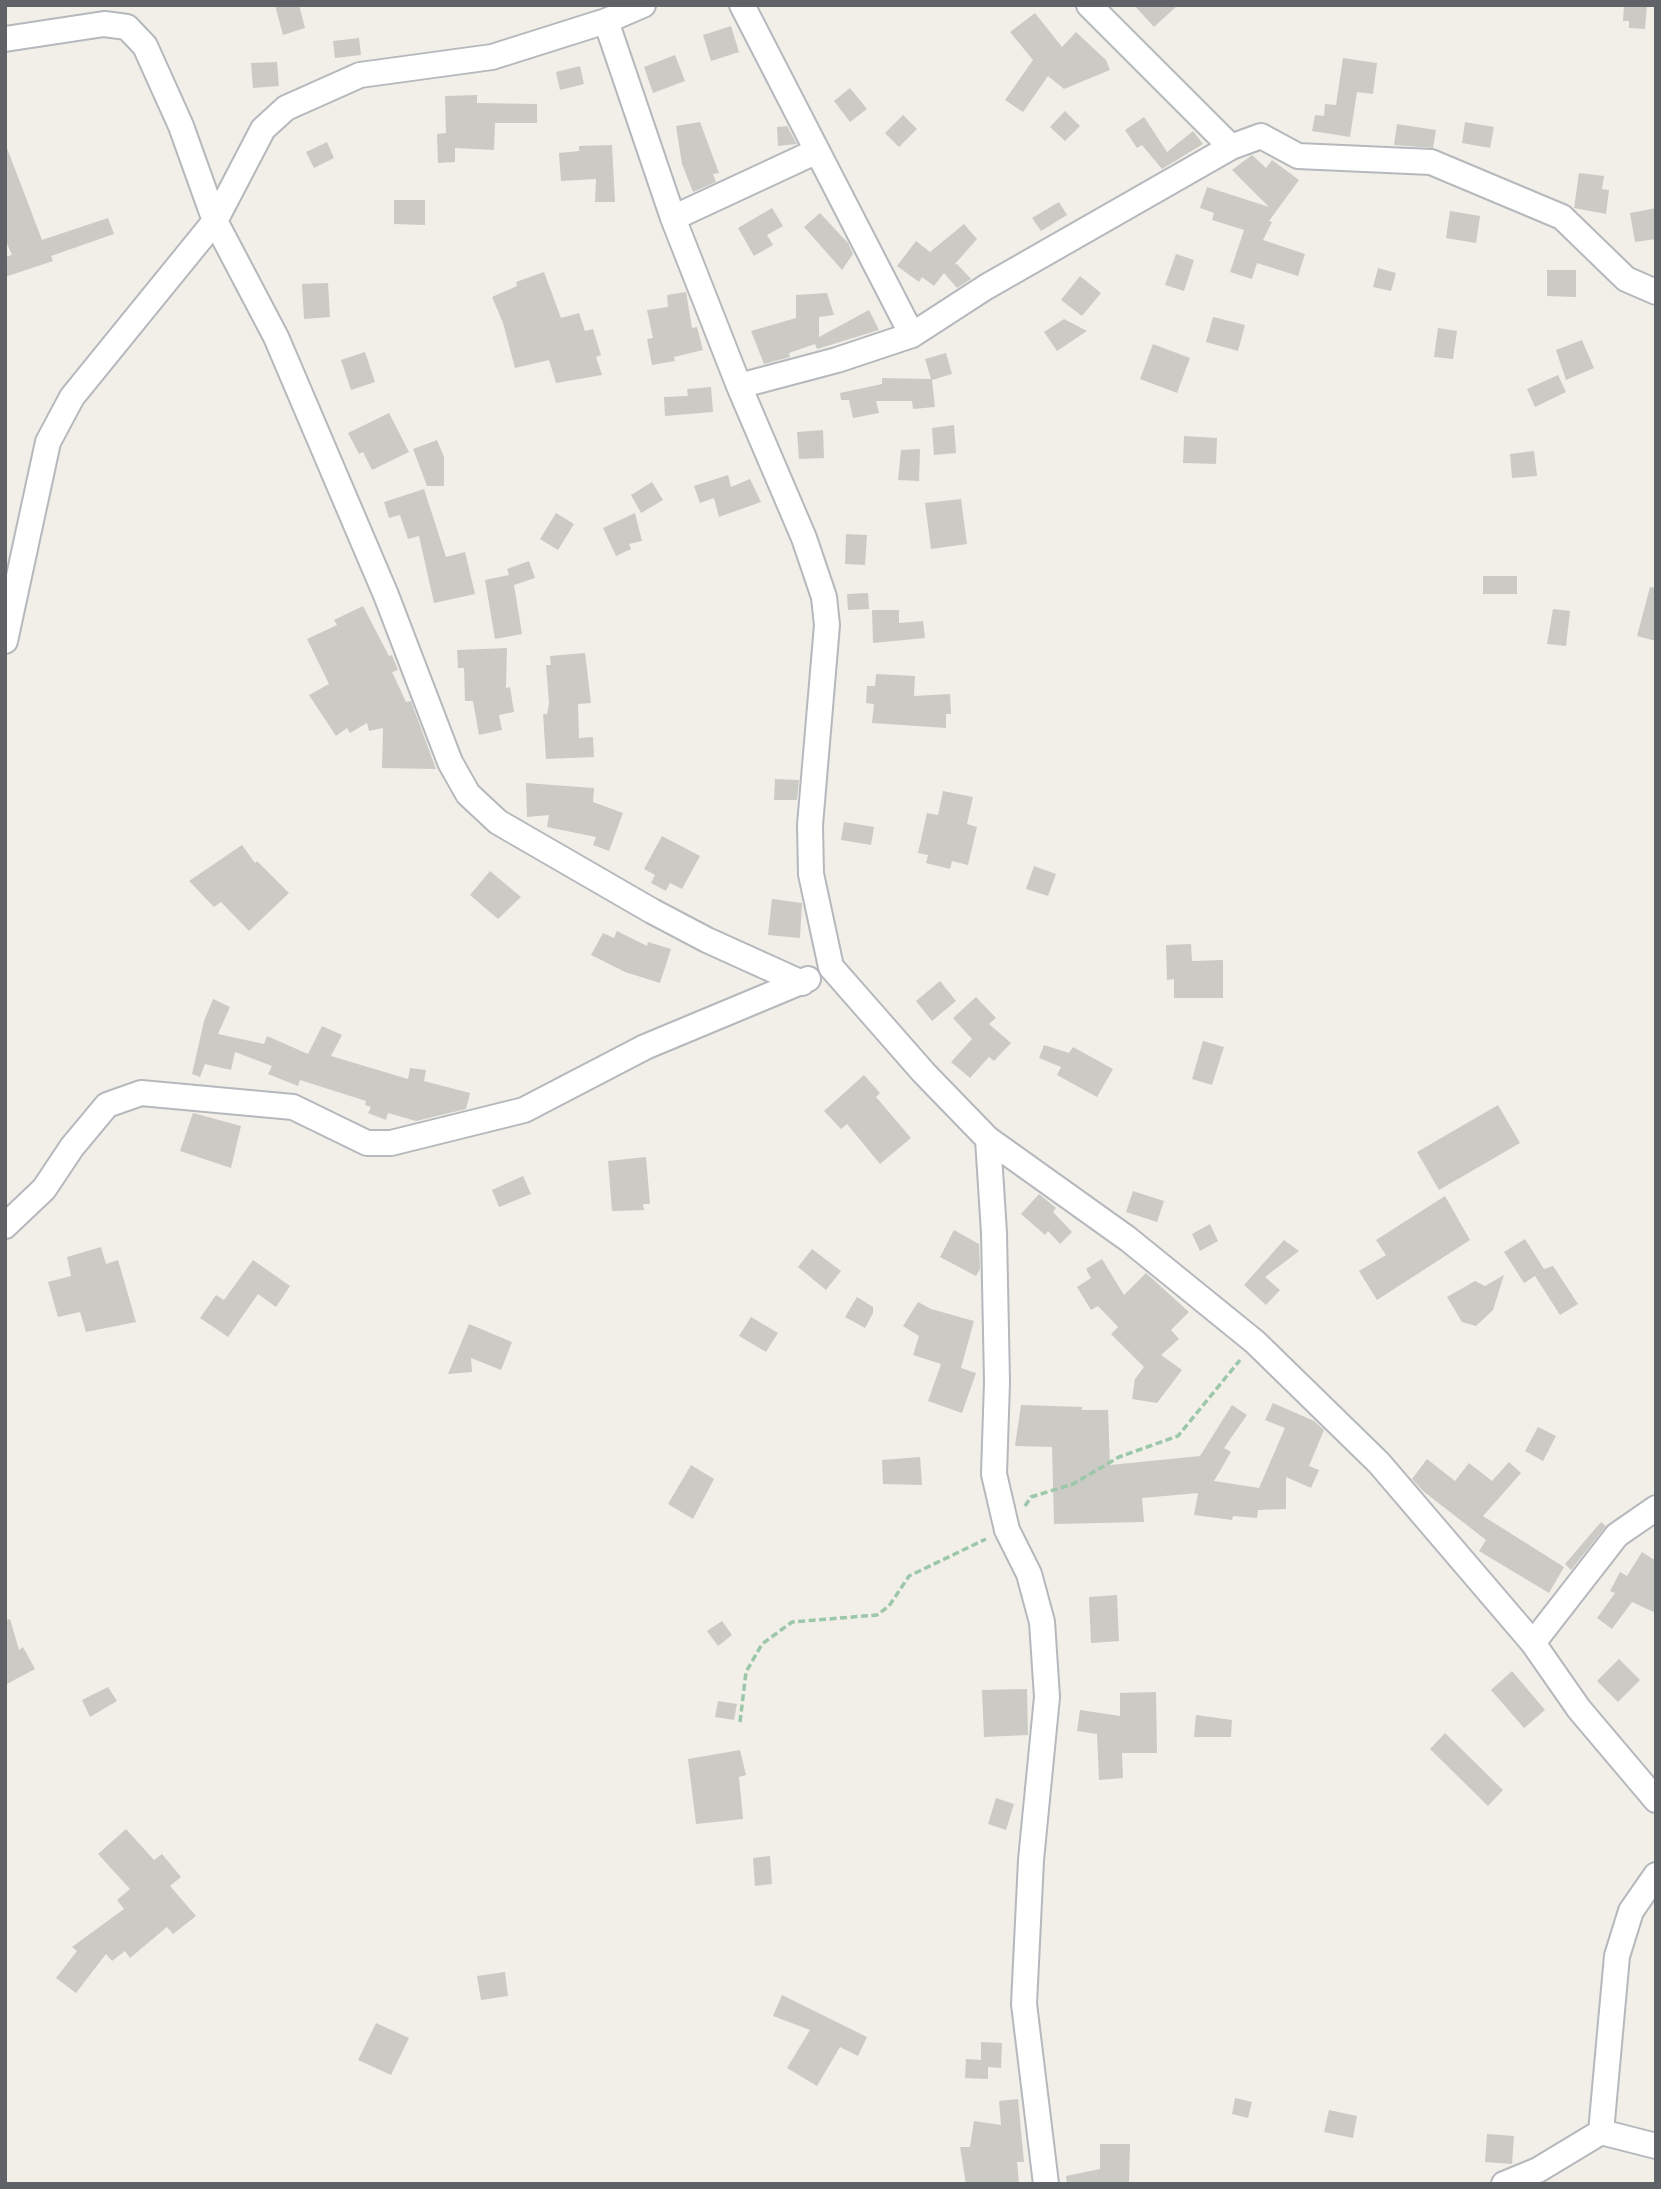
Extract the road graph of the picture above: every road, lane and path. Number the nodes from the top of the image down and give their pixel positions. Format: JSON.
{"nodes":[{"id":1,"x":643,"y":5,"type":"edge"},
{"id":2,"x":742,"y":5,"type":"edge"},
{"id":3,"x":1089,"y":5,"type":"edge"},
{"id":4,"x":606,"y":21,"type":"junction"},
{"id":5,"x":5,"y":39,"type":"edge"},
{"id":6,"x":1231,"y":147,"type":"junction"},
{"id":7,"x":817,"y":151,"type":"junction"},
{"id":8,"x":673,"y":218,"type":"junction"},
{"id":9,"x":215,"y":221,"type":"junction"},
{"id":10,"x":1656,"y":292,"type":"edge"},
{"id":11,"x":912,"y":335,"type":"junction"},
{"id":12,"x":739,"y":386,"type":"junction"},
{"id":13,"x":5,"y":641,"type":"edge"},
{"id":14,"x":831,"y":967,"type":"junction"},
{"id":15,"x":802,"y":982,"type":"junction"},
{"id":16,"x":988,"y":1139,"type":"junction"},
{"id":17,"x":5,"y":1226,"type":"edge"},
{"id":18,"x":1255,"y":1342,"type":"junction"},
{"id":19,"x":1656,"y":1508,"type":"edge"},
{"id":20,"x":1007,"y":1530,"type":"junction"},
{"id":21,"x":1533,"y":1643,"type":"junction"},
{"id":22,"x":740,"y":1722,"type":"dead end"},
{"id":23,"x":1656,"y":1800,"type":"edge"},
{"id":24,"x":1656,"y":1875,"type":"edge"},
{"id":25,"x":1601,"y":2132,"type":"junction"},
{"id":26,"x":1656,"y":2146,"type":"edge"},
{"id":27,"x":1046,"y":2184,"type":"edge"},
{"id":28,"x":1504,"y":2184,"type":"edge"}],
"edges":[{"from":1,"to":4,"type":"street"},
{"from":2,"to":7,"type":"street"},
{"from":3,"to":6,"type":"street"},
{"from":4,"to":8,"type":"street"},
{"from":4,"to":9,"type":"street"},
{"from":5,"to":9,"type":"street"},
{"from":6,"to":10,"type":"street"},
{"from":6,"to":11,"type":"street"},
{"from":7,"to":8,"type":"street"},
{"from":7,"to":11,"type":"street"},
{"from":8,"to":12,"type":"street"},
{"from":9,"to":13,"type":"street"},
{"from":9,"to":15,"type":"street"},
{"from":11,"to":12,"type":"street"},
{"from":12,"to":14,"type":"street"},
{"from":14,"to":15,"type":"street"},
{"from":14,"to":16,"type":"street"},
{"from":15,"to":17,"type":"street"},
{"from":16,"to":18,"type":"street"},
{"from":16,"to":20,"type":"street"},
{"from":18,"to":20,"type":"path"},
{"from":18,"to":21,"type":"street"},
{"from":19,"to":21,"type":"street"},
{"from":20,"to":22,"type":"path"},
{"from":20,"to":27,"type":"street"},
{"from":21,"to":23,"type":"street"},
{"from":24,"to":25,"type":"street"},
{"from":25,"to":26,"type":"street"},
{"from":25,"to":28,"type":"street"}]}
